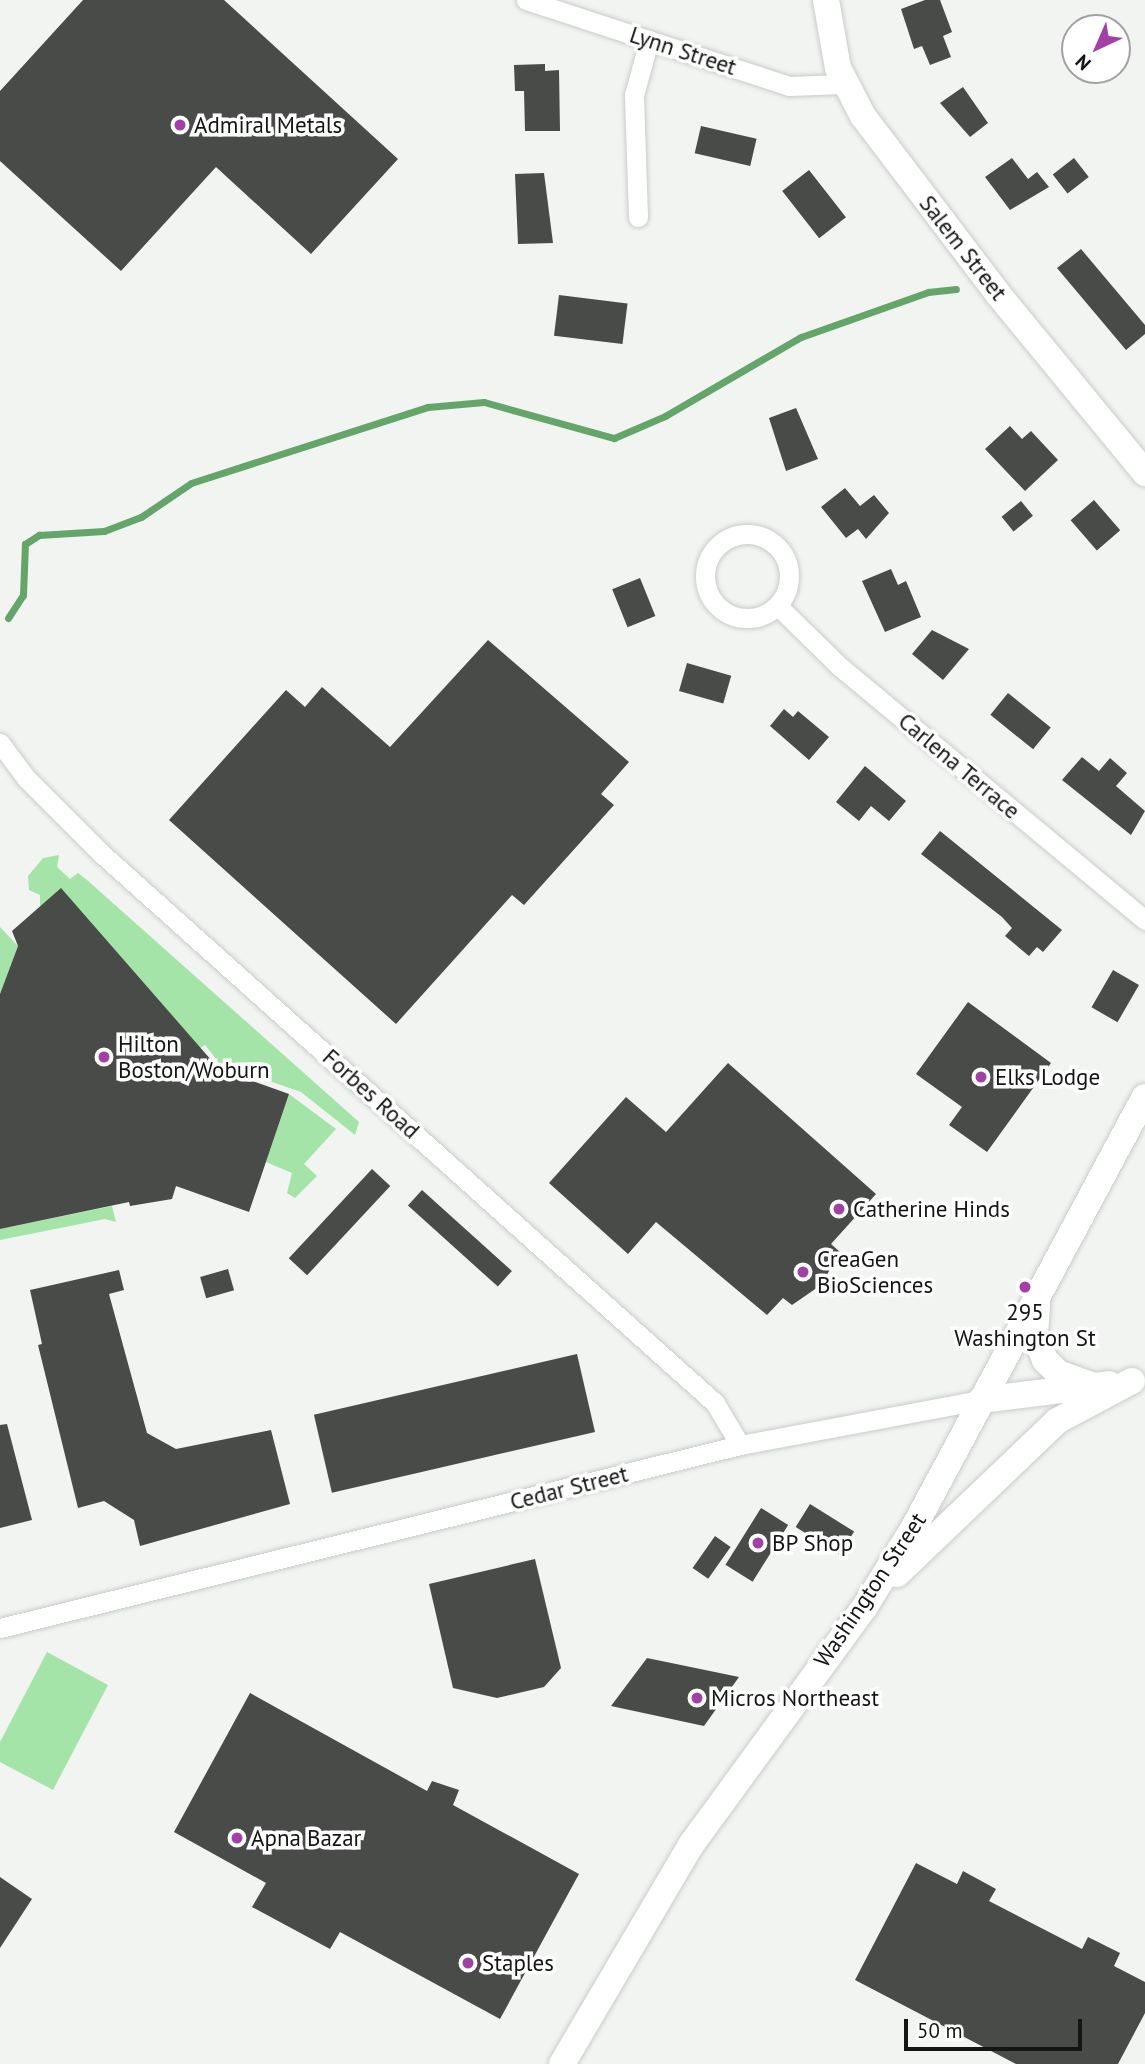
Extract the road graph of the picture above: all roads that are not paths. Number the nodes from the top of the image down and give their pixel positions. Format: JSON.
{"nodes":[{"id":1,"x":526,"y":0,"type":"edge"},
{"id":2,"x":827,"y":0,"type":"edge"},
{"id":3,"x":649,"y":40,"type":"junction"},
{"id":4,"x":842,"y":84,"type":"junction"},
{"id":5,"x":638,"y":217,"type":"dead end"},
{"id":6,"x":1145,"y":473,"type":"edge"},
{"id":7,"x":778,"y":606,"type":"junction"},
{"id":8,"x":0,"y":743,"type":"edge"},
{"id":9,"x":1145,"y":920,"type":"edge"},
{"id":10,"x":1145,"y":1097,"type":"edge"},
{"id":11,"x":1037,"y":1302,"type":"junction"},
{"id":12,"x":1139,"y":1380,"type":"edge"},
{"id":13,"x":1097,"y":1386,"type":"junction"},
{"id":14,"x":981,"y":1400,"type":"junction"},
{"id":15,"x":740,"y":1445,"type":"junction"},
{"id":16,"x":864,"y":1608,"type":"junction"},
{"id":17,"x":0,"y":1628,"type":"edge"},
{"id":18,"x":562,"y":2064,"type":"edge"}],
"edges":[{"from":1,"to":3,"type":"street","name":"Lynn Street"},
{"from":2,"to":4,"type":"main road","name":"Salem Street"},
{"from":3,"to":4,"type":"street","name":"Lynn Street"},
{"from":3,"to":5,"type":"street"},
{"from":4,"to":6,"type":"main road","name":"Salem Street"},
{"from":7,"to":7,"type":"street"},
{"from":7,"to":9,"type":"street","name":"Carlena Terrace"},
{"from":8,"to":15,"type":"street","name":"Forbes Road"},
{"from":10,"to":11,"type":"main road","name":"Washington Street"},
{"from":11,"to":13,"type":"main road"},
{"from":11,"to":14,"type":"main road","name":"Washington Street"},
{"from":12,"to":13,"type":"main road","name":"Cedar Street"},
{"from":12,"to":16,"type":"main road"},
{"from":13,"to":14,"type":"main road","name":"Cedar Street"},
{"from":14,"to":15,"type":"street","name":"Cedar Street"},
{"from":14,"to":16,"type":"main road","name":"Washington Street"},
{"from":15,"to":17,"type":"street","name":"Cedar Street"},
{"from":16,"to":18,"type":"main road","name":"Washington Street"}]}
